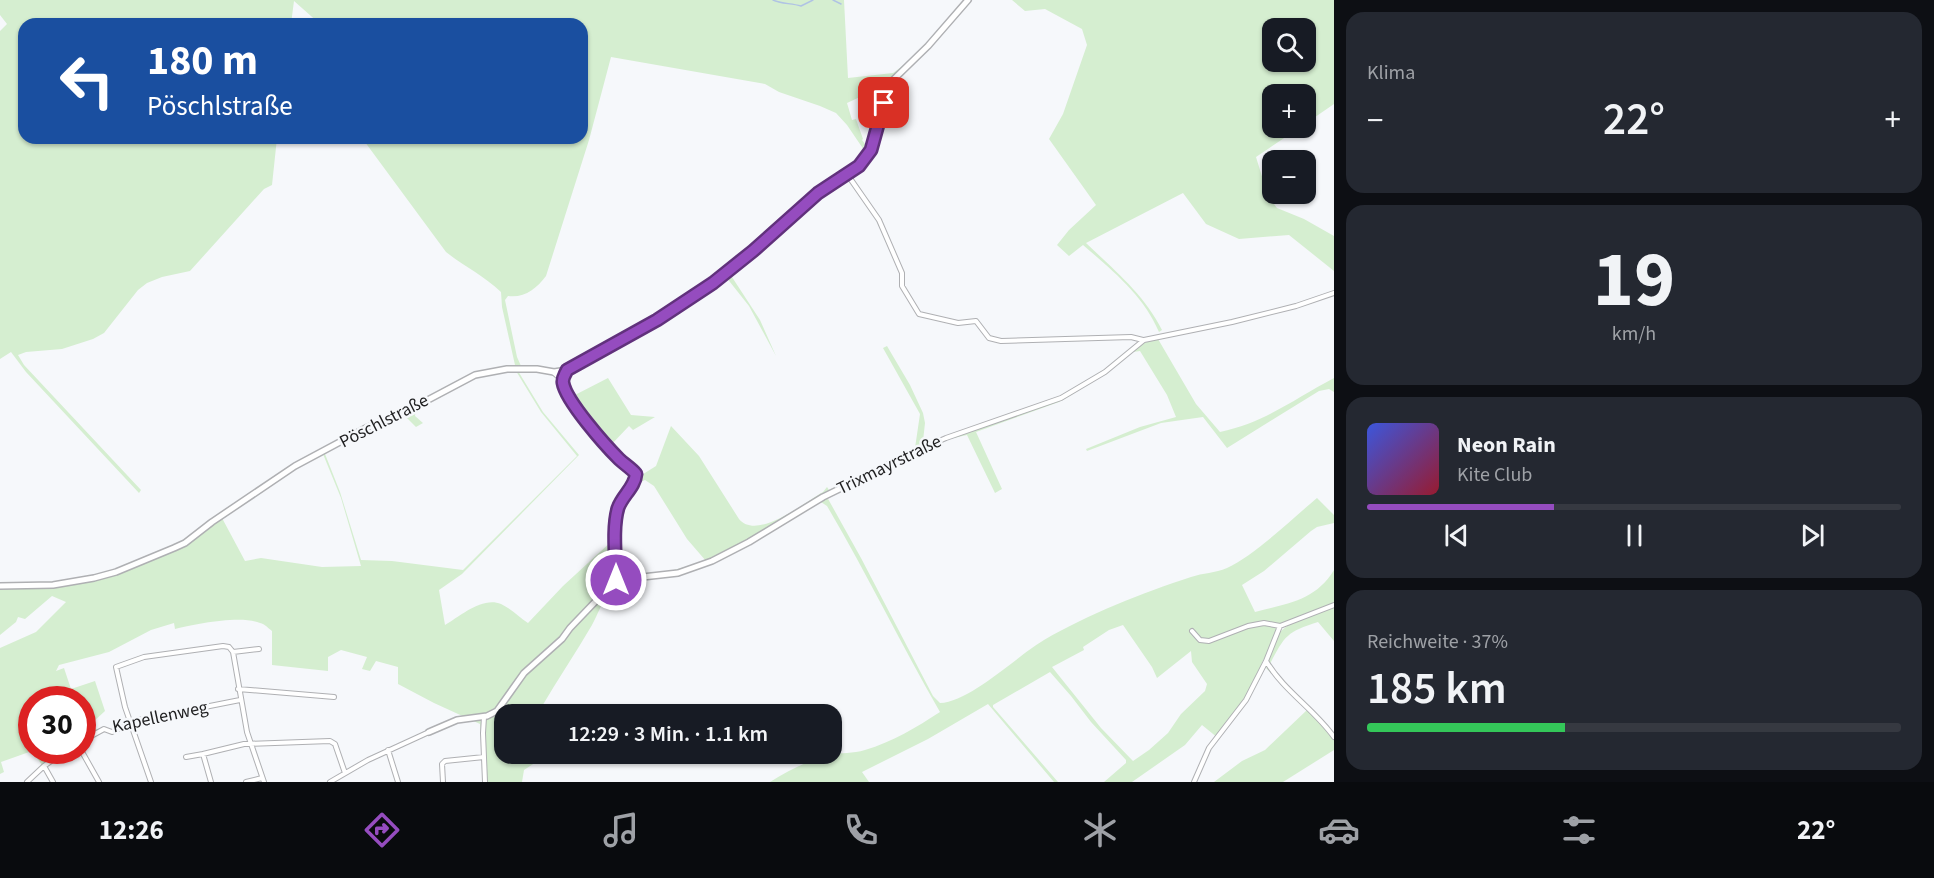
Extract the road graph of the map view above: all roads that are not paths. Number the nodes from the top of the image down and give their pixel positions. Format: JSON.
{"nodes":[{"id":1,"x":968,"y":0,"type":"edge"},
{"id":2,"x":847,"y":174,"type":"junction"},
{"id":3,"x":1334,"y":293,"type":"edge"},
{"id":4,"x":1144,"y":340,"type":"junction"},
{"id":5,"x":567,"y":370,"type":"junction"},
{"id":6,"x":554,"y":372,"type":"junction"},
{"id":7,"x":562,"y":381,"type":"junction"},
{"id":8,"x":923,"y":448,"type":"joint"},
{"id":9,"x":616,"y":580,"type":"junction"},
{"id":10,"x":0,"y":586,"type":"edge"},
{"id":11,"x":1334,"y":605,"type":"edge"},
{"id":12,"x":1280,"y":626,"type":"junction"},
{"id":13,"x":1192,"y":631,"type":"dead end"},
{"id":14,"x":259,"y":649,"type":"dead end"},
{"id":15,"x":233,"y":652,"type":"junction"},
{"id":16,"x":1266,"y":661,"type":"junction"},
{"id":17,"x":238,"y":689,"type":"junction"},
{"id":18,"x":334,"y":697,"type":"dead end"},
{"id":19,"x":240,"y":700,"type":"junction"},
{"id":20,"x":484,"y":717,"type":"junction"},
{"id":21,"x":130,"y":723,"type":"junction"},
{"id":22,"x":429,"y":732,"type":"joint"},
{"id":23,"x":96,"y":733,"type":"edge"},
{"id":24,"x":1334,"y":737,"type":"edge"},
{"id":25,"x":250,"y":744,"type":"junction"},
{"id":26,"x":388,"y":750,"type":"junction"},
{"id":27,"x":203,"y":754,"type":"junction"},
{"id":28,"x":186,"y":757,"type":"dead end"},
{"id":29,"x":484,"y":757,"type":"junction"},
{"id":30,"x":47,"y":764,"type":"edge"},
{"id":31,"x":89,"y":764,"type":"edge"},
{"id":32,"x":44,"y":766,"type":"junction"},
{"id":33,"x":345,"y":773,"type":"junction"},
{"id":34,"x":263,"y":780,"type":"edge"},
{"id":35,"x":338,"y":780,"type":"edge"},
{"id":36,"x":27,"y":782,"type":"edge"},
{"id":37,"x":53,"y":782,"type":"edge"},
{"id":38,"x":99,"y":782,"type":"edge"},
{"id":39,"x":151,"y":782,"type":"edge"},
{"id":40,"x":211,"y":782,"type":"edge"},
{"id":41,"x":246,"y":782,"type":"edge"},
{"id":42,"x":330,"y":782,"type":"edge"},
{"id":43,"x":398,"y":782,"type":"edge"},
{"id":44,"x":442,"y":782,"type":"edge"},
{"id":45,"x":485,"y":782,"type":"edge"},
{"id":46,"x":1194,"y":782,"type":"edge"}],
"edges":[{"from":1,"to":2,"type":"street"},
{"from":2,"to":4,"type":"street"},
{"from":2,"to":5,"type":"street"},
{"from":3,"to":4,"type":"street","name":"Trixmayrstraße"},
{"from":4,"to":8,"type":"street","name":"Trixmayrstraße"},
{"from":5,"to":6,"type":"street","name":"Pöschlstraße"},
{"from":5,"to":7,"type":"street"},
{"from":6,"to":7,"type":"street"},
{"from":6,"to":10,"type":"street","name":"Pöschlstraße"},
{"from":7,"to":9,"type":"street"},
{"from":8,"to":9,"type":"street","name":"Trixmayrstraße"},
{"from":9,"to":20,"type":"street"},
{"from":11,"to":12,"type":"street"},
{"from":12,"to":13,"type":"street"},
{"from":12,"to":16,"type":"street"},
{"from":14,"to":15,"type":"street"},
{"from":15,"to":17,"type":"street"},
{"from":15,"to":21,"type":"street"},
{"from":16,"to":24,"type":"street"},
{"from":16,"to":46,"type":"street"},
{"from":17,"to":18,"type":"street"},
{"from":17,"to":19,"type":"street"},
{"from":19,"to":21,"type":"street","name":"Kapellenweg"},
{"from":19,"to":25,"type":"street"},
{"from":20,"to":22,"type":"street"},
{"from":20,"to":29,"type":"street"},
{"from":21,"to":23,"type":"street","name":"Kapellenweg"},
{"from":21,"to":39,"type":"street"},
{"from":22,"to":26,"type":"street"},
{"from":25,"to":27,"type":"street"},
{"from":25,"to":33,"type":"street"},
{"from":25,"to":34,"type":"street"},
{"from":26,"to":33,"type":"street"},
{"from":26,"to":43,"type":"street"},
{"from":27,"to":28,"type":"street"},
{"from":27,"to":40,"type":"street"},
{"from":29,"to":44,"type":"street"},
{"from":29,"to":45,"type":"street"},
{"from":30,"to":32,"type":"street"},
{"from":31,"to":38,"type":"street"},
{"from":32,"to":36,"type":"street"},
{"from":32,"to":37,"type":"street"},
{"from":33,"to":35,"type":"street"},
{"from":34,"to":41,"type":"street"},
{"from":35,"to":42,"type":"street"}]}
